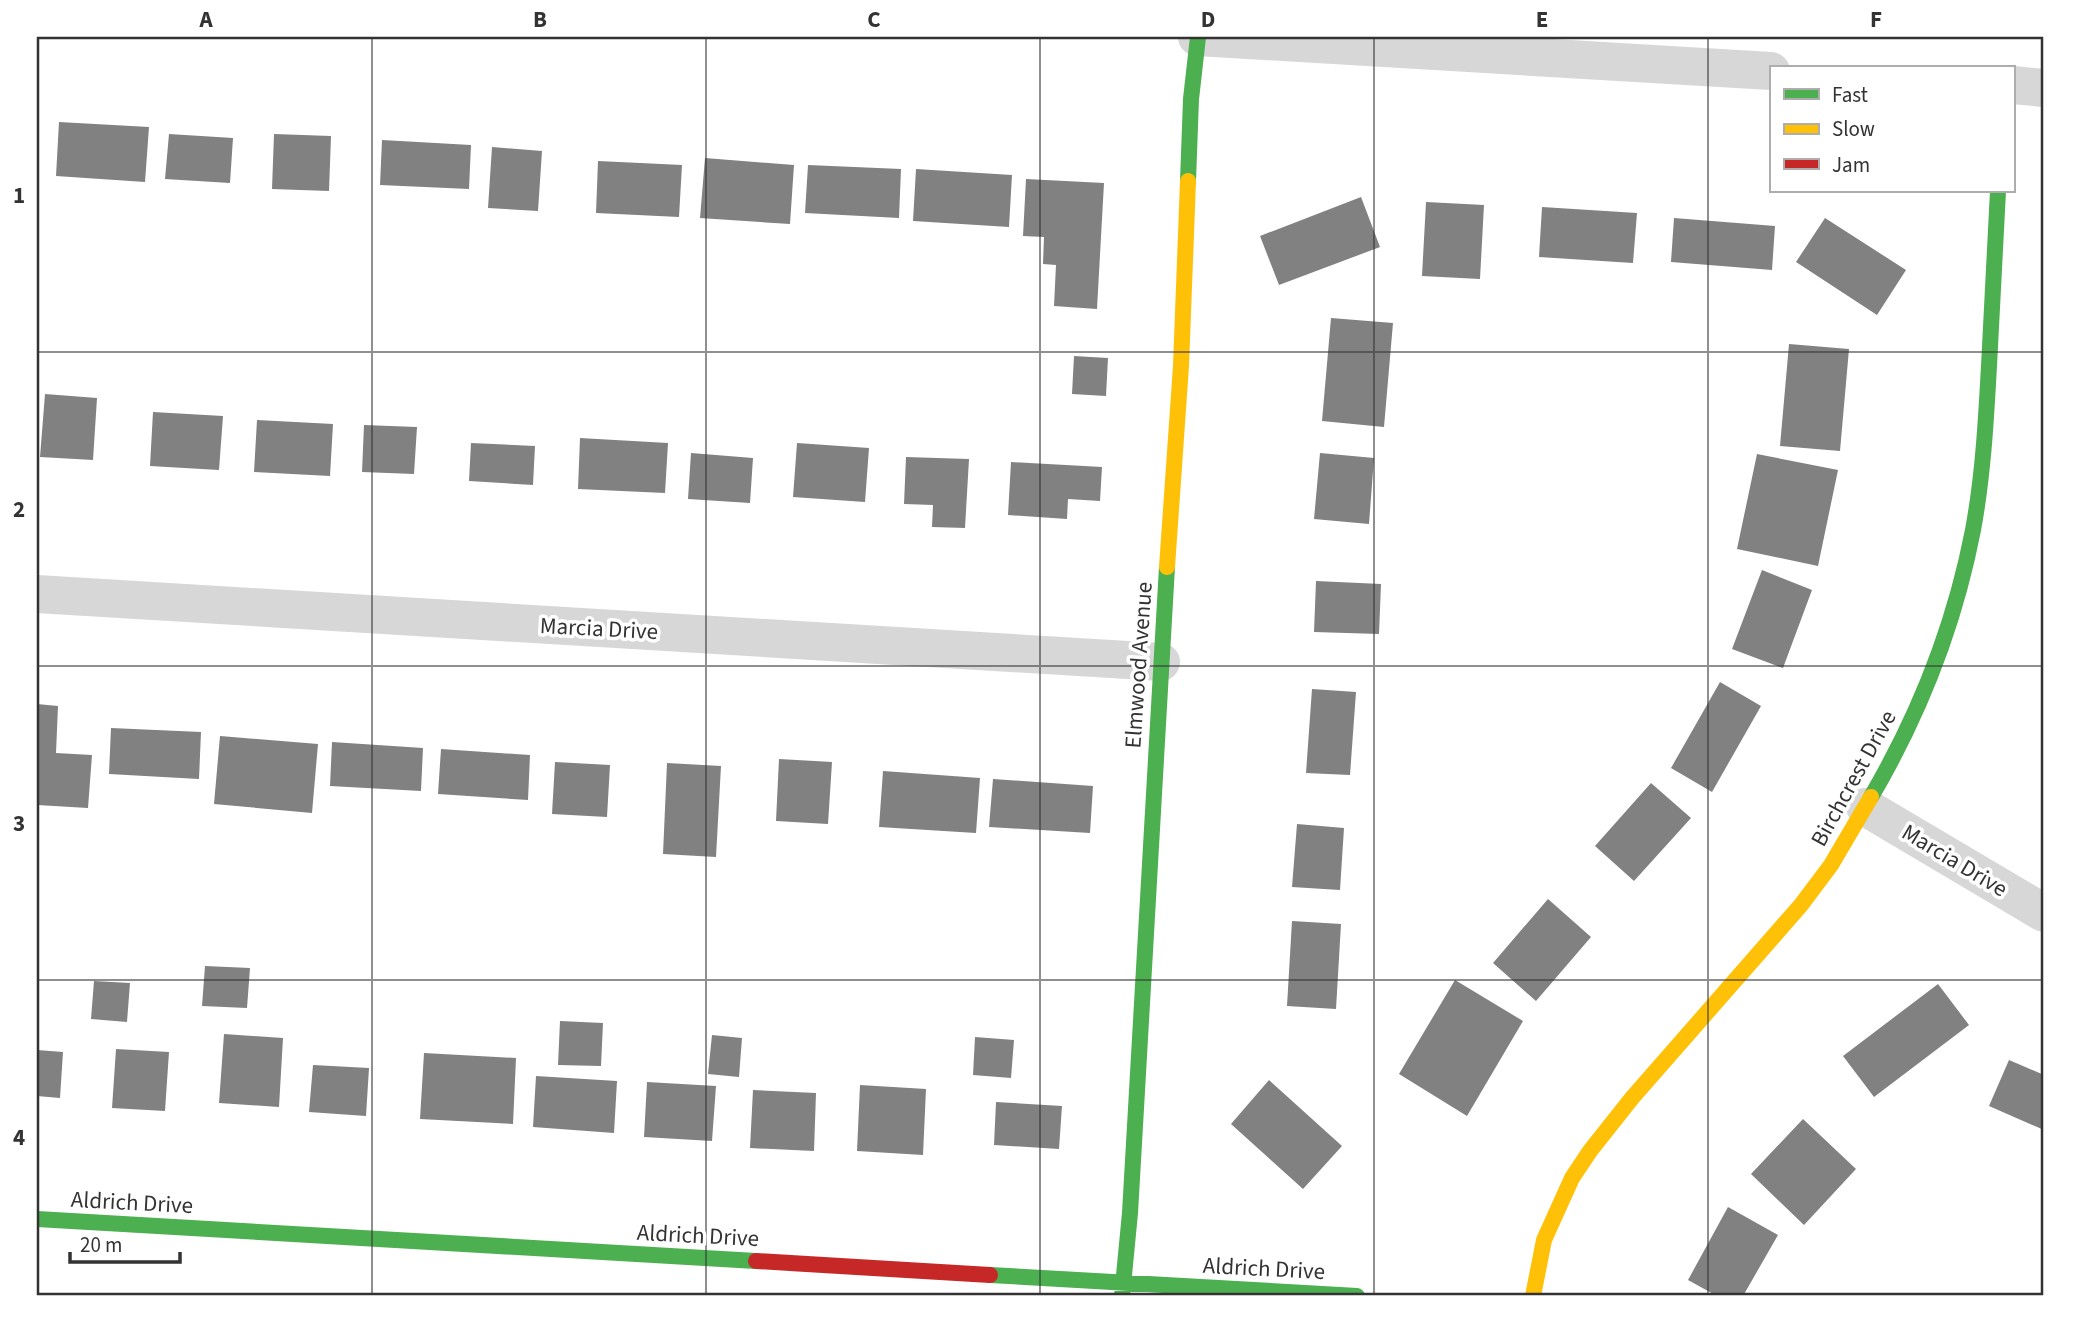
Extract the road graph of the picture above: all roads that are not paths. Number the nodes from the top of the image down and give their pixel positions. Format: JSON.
{"nodes":[{"id":1,"x":1198,"y":37,"type":"edge"},
{"id":2,"x":1770,"y":71,"type":"edge"},
{"id":3,"x":2014,"y":85,"type":"edge"},
{"id":4,"x":2044,"y":88,"type":"edge"},
{"id":5,"x":1998,"y":192,"type":"edge"},
{"id":6,"x":37,"y":594,"type":"edge"},
{"id":7,"x":1161,"y":662,"type":"junction"},
{"id":8,"x":1865,"y":807,"type":"junction"},
{"id":9,"x":2044,"y":913,"type":"edge"},
{"id":10,"x":37,"y":1219,"type":"edge"},
{"id":11,"x":1123,"y":1290,"type":"edge"},
{"id":12,"x":1357,"y":1296,"type":"edge"},
{"id":13,"x":1533,"y":1296,"type":"edge"}],
"edges":[{"from":1,"to":2,"type":"street"},
{"from":1,"to":7,"type":"street","name":"Elmwood Avenue"},
{"from":3,"to":4,"type":"street"},
{"from":5,"to":8,"type":"street","name":"Birchcrest Drive"},
{"from":6,"to":7,"type":"street","name":"Marcia Drive"},
{"from":7,"to":11,"type":"street","name":"Elmwood Avenue"},
{"from":8,"to":9,"type":"street","name":"Marcia Drive"},
{"from":8,"to":13,"type":"street","name":"Birchcrest Drive"},
{"from":10,"to":11,"type":"street","name":"Aldrich Drive"},
{"from":11,"to":12,"type":"street","name":"Aldrich Drive"}]}
